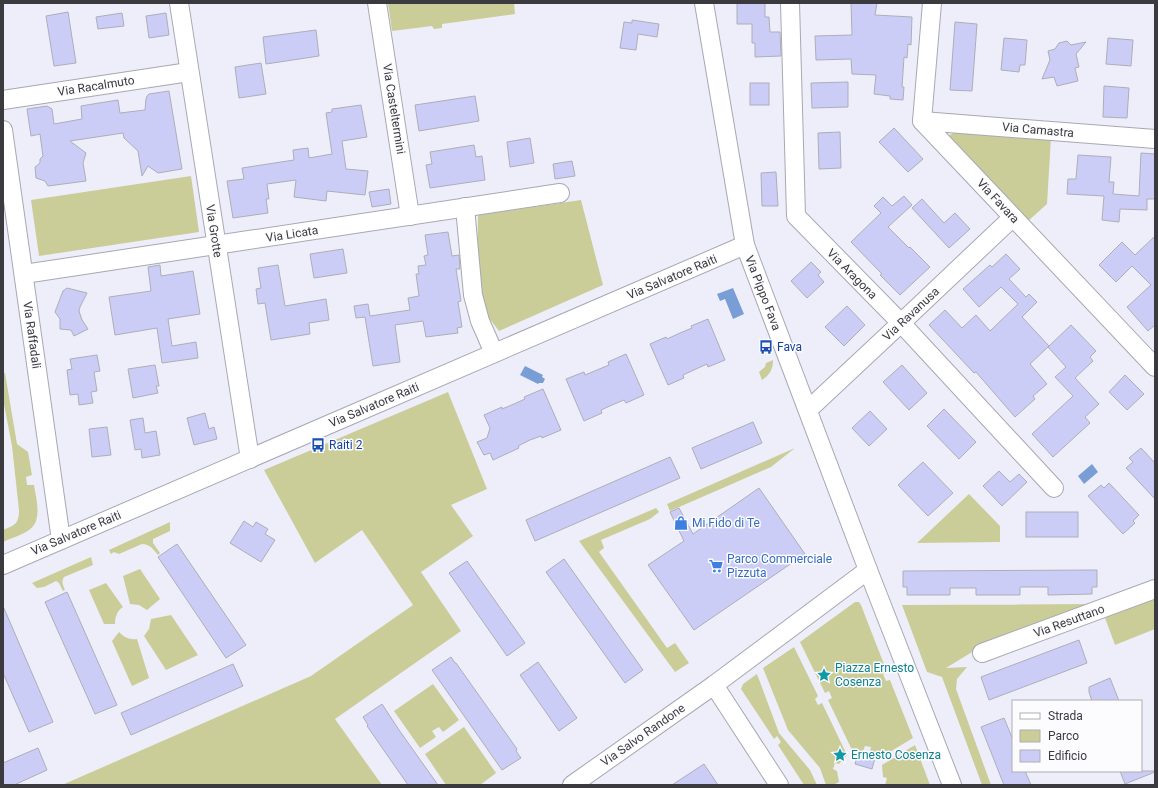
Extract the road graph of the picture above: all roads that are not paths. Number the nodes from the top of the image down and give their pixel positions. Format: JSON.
{"nodes":[{"id":1,"x":179,"y":3,"type":"edge"},
{"id":2,"x":377,"y":3,"type":"edge"},
{"id":3,"x":704,"y":3,"type":"edge"},
{"id":4,"x":790,"y":3,"type":"edge"},
{"id":5,"x":932,"y":3,"type":"edge"},
{"id":6,"x":190,"y":72,"type":"junction"},
{"id":7,"x":3,"y":100,"type":"edge"},
{"id":8,"x":922,"y":121,"type":"junction"},
{"id":9,"x":3,"y":130,"type":"edge"},
{"id":10,"x":1155,"y":139,"type":"edge"},
{"id":11,"x":560,"y":193,"type":"dead end"},
{"id":12,"x":465,"y":207,"type":"junction"},
{"id":13,"x":410,"y":216,"type":"junction"},
{"id":14,"x":1013,"y":217,"type":"junction"},
{"id":15,"x":216,"y":245,"type":"junction"},
{"id":16,"x":745,"y":245,"type":"junction"},
{"id":17,"x":24,"y":274,"type":"junction"},
{"id":18,"x":901,"y":323,"type":"junction"},
{"id":19,"x":494,"y":353,"type":"junction"},
{"id":20,"x":1155,"y":367,"type":"edge"},
{"id":21,"x":808,"y":410,"type":"junction"},
{"id":22,"x":250,"y":459,"type":"junction"},
{"id":23,"x":1054,"y":488,"type":"dead end"},
{"id":24,"x":62,"y":540,"type":"junction"},
{"id":25,"x":3,"y":565,"type":"edge"},
{"id":26,"x":868,"y":570,"type":"junction"},
{"id":27,"x":1155,"y":589,"type":"edge"},
{"id":28,"x":982,"y":653,"type":"dead end"},
{"id":29,"x":714,"y":685,"type":"junction"},
{"id":30,"x":572,"y":785,"type":"edge"},
{"id":31,"x":779,"y":785,"type":"edge"},
{"id":32,"x":952,"y":785,"type":"edge"}],
"edges":[{"from":1,"to":6,"type":"street","name":"Via Grotte"},
{"from":2,"to":13,"type":"street","name":"Via Casteltermini"},
{"from":3,"to":16,"type":"street","name":"Via Pippo Fava"},
{"from":4,"to":18,"type":"street","name":"Via Aragona"},
{"from":5,"to":8,"type":"street"},
{"from":6,"to":7,"type":"street","name":"Via Racalmuto"},
{"from":6,"to":15,"type":"street","name":"Via Grotte"},
{"from":8,"to":10,"type":"street","name":"Via Camastra"},
{"from":8,"to":14,"type":"street","name":"Via Favara"},
{"from":9,"to":17,"type":"street","name":"Via Raffadali"},
{"from":11,"to":12,"type":"street","name":"Via Licata"},
{"from":12,"to":13,"type":"street","name":"Via Licata"},
{"from":12,"to":19,"type":"street"},
{"from":13,"to":15,"type":"street","name":"Via Licata"},
{"from":14,"to":18,"type":"street","name":"Via Ravanusa"},
{"from":14,"to":20,"type":"street","name":"Via Favara"},
{"from":15,"to":17,"type":"street","name":"Via Licata"},
{"from":15,"to":22,"type":"street","name":"Via Grotte"},
{"from":16,"to":19,"type":"street","name":"Via Salvatore Raiti"},
{"from":16,"to":21,"type":"street","name":"Via Pippo Fava"},
{"from":17,"to":24,"type":"street","name":"Via Raffadali"},
{"from":18,"to":21,"type":"street","name":"Via Ravanusa"},
{"from":18,"to":23,"type":"street","name":"Via Aragona"},
{"from":19,"to":22,"type":"street","name":"Via Salvatore Raiti"},
{"from":21,"to":26,"type":"street","name":"Via Pippo Fava"},
{"from":22,"to":24,"type":"street","name":"Via Salvatore Raiti"},
{"from":24,"to":25,"type":"street","name":"Via Salvatore Raiti"},
{"from":26,"to":29,"type":"street","name":"Via Salvo Randone"},
{"from":26,"to":32,"type":"street","name":"Via Pippo Fava"},
{"from":27,"to":28,"type":"street","name":"Via Resuttano"},
{"from":29,"to":30,"type":"street","name":"Via Salvo Randone"},
{"from":29,"to":31,"type":"street"}]}
